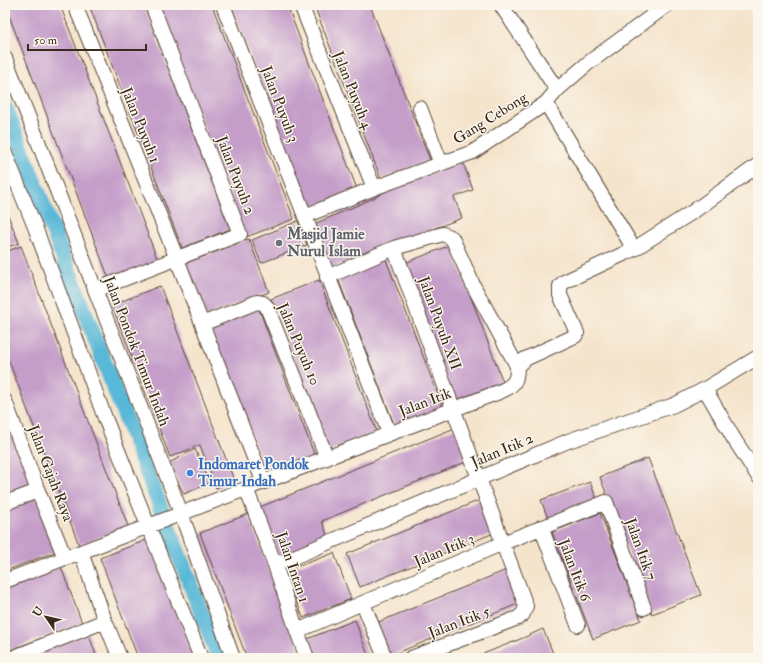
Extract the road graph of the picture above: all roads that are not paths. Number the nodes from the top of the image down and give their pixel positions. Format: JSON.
{"nodes":[{"id":1,"x":75,"y":5,"type":"edge"},
{"id":2,"x":152,"y":5,"type":"edge"},
{"id":3,"x":223,"y":5,"type":"edge"},
{"id":4,"x":301,"y":5,"type":"edge"},
{"id":5,"x":501,"y":5,"type":"edge"},
{"id":6,"x":667,"y":5,"type":"edge"},
{"id":7,"x":5,"y":58,"type":"edge"},
{"id":8,"x":557,"y":90,"type":"junction"},
{"id":9,"x":546,"y":103,"type":"junction"},
{"id":10,"x":420,"y":108,"type":"dead end"},
{"id":11,"x":5,"y":153,"type":"edge"},
{"id":12,"x":441,"y":164,"type":"junction"},
{"id":13,"x":758,"y":166,"type":"edge"},
{"id":14,"x":374,"y":188,"type":"junction"},
{"id":15,"x":305,"y":216,"type":"junction"},
{"id":16,"x":394,"y":248,"type":"junction"},
{"id":17,"x":634,"y":248,"type":"junction"},
{"id":18,"x":177,"y":259,"type":"junction"},
{"id":19,"x":327,"y":277,"type":"junction"},
{"id":20,"x":95,"y":290,"type":"junction"},
{"id":21,"x":202,"y":324,"type":"junction"},
{"id":22,"x":758,"y":357,"type":"edge"},
{"id":23,"x":517,"y":366,"type":"junction"},
{"id":24,"x":705,"y":389,"type":"junction"},
{"id":25,"x":5,"y":401,"type":"edge"},
{"id":26,"x":453,"y":409,"type":"junction"},
{"id":27,"x":9,"y":423,"type":"edge"},
{"id":28,"x":389,"y":433,"type":"junction"},
{"id":29,"x":327,"y":458,"type":"junction"},
{"id":30,"x":758,"y":476,"type":"edge"},
{"id":31,"x":480,"y":478,"type":"junction"},
{"id":32,"x":263,"y":481,"type":"junction"},
{"id":33,"x":246,"y":488,"type":"junction"},
{"id":34,"x":38,"y":491,"type":"junction"},
{"id":35,"x":606,"y":502,"type":"joint"},
{"id":36,"x":5,"y":503,"type":"edge"},
{"id":37,"x":178,"y":514,"type":"junction"},
{"id":38,"x":152,"y":525,"type":"junction"},
{"id":39,"x":541,"y":527,"type":"junction"},
{"id":40,"x":503,"y":543,"type":"junction"},
{"id":41,"x":82,"y":552,"type":"junction"},
{"id":42,"x":65,"y":558,"type":"junction"},
{"id":43,"x":275,"y":565,"type":"junction"},
{"id":44,"x":5,"y":581,"type":"edge"},
{"id":45,"x":363,"y":604,"type":"junction"},
{"id":46,"x":644,"y":608,"type":"dead end"},
{"id":47,"x":518,"y":618,"type":"joint"},
{"id":48,"x":105,"y":621,"type":"junction"},
{"id":49,"x":578,"y":625,"type":"dead end"},
{"id":50,"x":297,"y":631,"type":"junction"},
{"id":51,"x":12,"y":658,"type":"edge"},
{"id":52,"x":120,"y":658,"type":"edge"},
{"id":53,"x":201,"y":658,"type":"edge"},
{"id":54,"x":233,"y":658,"type":"edge"},
{"id":55,"x":307,"y":658,"type":"edge"},
{"id":56,"x":385,"y":658,"type":"edge"},
{"id":57,"x":411,"y":658,"type":"edge"}],
"edges":[{"from":1,"to":18,"type":"street","name":"Jalan Puyuh 1"},
{"from":2,"to":18,"type":"street","name":"Jalan Puyuh 2"},
{"from":3,"to":15,"type":"street","name":"Jalan Puyuh 3"},
{"from":4,"to":14,"type":"street","name":"Jalan Puyuh 4"},
{"from":5,"to":8,"type":"street"},
{"from":6,"to":8,"type":"street","name":"Gang Cebong"},
{"from":7,"to":20,"type":"street","name":"Jalan Pondok Timur Indah"},
{"from":8,"to":9,"type":"street","name":"Gang Cebong"},
{"from":9,"to":12,"type":"street","name":"Gang Cebong"},
{"from":9,"to":17,"type":"street"},
{"from":10,"to":12,"type":"street"},
{"from":11,"to":38,"type":"street"},
{"from":12,"to":14,"type":"street","name":"Gang Cebong"},
{"from":13,"to":17,"type":"street"},
{"from":14,"to":15,"type":"street","name":"Gang Cebong"},
{"from":15,"to":19,"type":"street","name":"Jalan Puyuh 3"},
{"from":16,"to":19,"type":"street"},
{"from":16,"to":23,"type":"street"},
{"from":16,"to":26,"type":"street","name":"Jalan Puyuh XII"},
{"from":17,"to":23,"type":"street"},
{"from":18,"to":20,"type":"street","name":"Jalan Puyuh 2"},
{"from":18,"to":21,"type":"street","name":"Jalan Puyuh 1"},
{"from":19,"to":28,"type":"street","name":"Jalan Puyuh 3"},
{"from":20,"to":37,"type":"street","name":"Jalan Pondok Timur Indah"},
{"from":21,"to":29,"type":"street","name":"Jalan Puyuh 10"},
{"from":21,"to":32,"type":"street","name":"Jalan Puyuh 1"},
{"from":22,"to":24,"type":"street","name":"Jalan Itik 2"},
{"from":23,"to":26,"type":"street","name":"Jalan Itik"},
{"from":24,"to":30,"type":"street"},
{"from":24,"to":31,"type":"street","name":"Jalan Itik 2"},
{"from":25,"to":27,"type":"street","name":"Jalan Gajah Raya"},
{"from":26,"to":28,"type":"street","name":"Jalan Itik"},
{"from":26,"to":31,"type":"street","name":"Jalan Puyuh XII"},
{"from":27,"to":34,"type":"street","name":"Jalan Gajah Raya"},
{"from":28,"to":29,"type":"street","name":"Jalan Itik"},
{"from":29,"to":32,"type":"street","name":"Jalan Itik"},
{"from":31,"to":40,"type":"street","name":"Jalan Puyuh XII"},
{"from":31,"to":43,"type":"street","name":"Jalan Itik 2"},
{"from":32,"to":33,"type":"street","name":"Jalan Itik"},
{"from":33,"to":37,"type":"street","name":"Jalan Itik"},
{"from":33,"to":43,"type":"street","name":"Jalan Intan 1"},
{"from":34,"to":36,"type":"street"},
{"from":34,"to":42,"type":"street","name":"Jalan Gajah Raya"},
{"from":35,"to":39,"type":"street","name":"Jalan Itik 3"},
{"from":35,"to":46,"type":"street","name":"Jalan Itik 7"},
{"from":37,"to":38,"type":"street","name":"Jalan Itik"},
{"from":37,"to":54,"type":"street","name":"Jalan Pondok Timur Indah"},
{"from":38,"to":41,"type":"street","name":"Jalan Itik"},
{"from":38,"to":53,"type":"street"},
{"from":39,"to":40,"type":"street","name":"Jalan Itik 3"},
{"from":39,"to":49,"type":"street","name":"Jalan Itik 6"},
{"from":40,"to":45,"type":"street","name":"Jalan Itik 3"},
{"from":40,"to":47,"type":"street","name":"Jalan Puyuh XII"},
{"from":41,"to":42,"type":"street","name":"Jalan Itik"},
{"from":41,"to":48,"type":"street"},
{"from":42,"to":44,"type":"street","name":"Jalan Itik"},
{"from":43,"to":50,"type":"street","name":"Jalan Intan 1"},
{"from":45,"to":50,"type":"street","name":"Jalan Itik 3"},
{"from":45,"to":56,"type":"street"},
{"from":47,"to":57,"type":"street","name":"Jalan Itik 5"},
{"from":48,"to":51,"type":"street"},
{"from":48,"to":52,"type":"street"},
{"from":50,"to":55,"type":"street","name":"Jalan Intan 1"}]}
